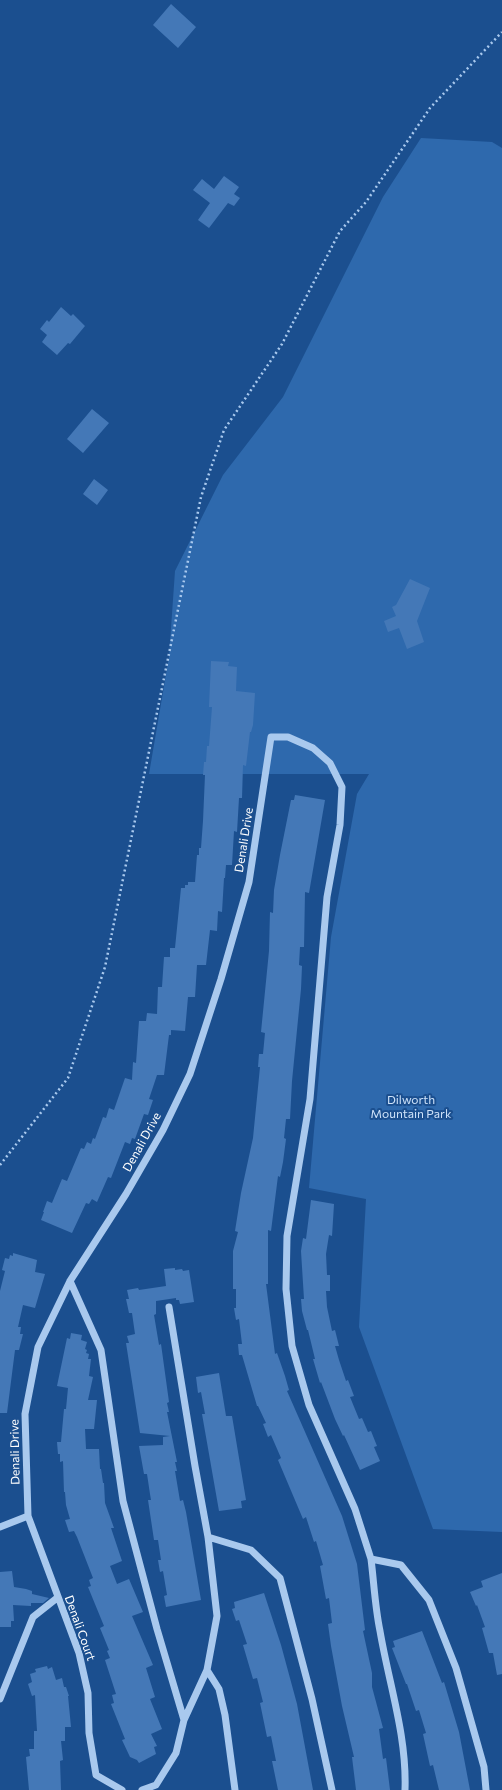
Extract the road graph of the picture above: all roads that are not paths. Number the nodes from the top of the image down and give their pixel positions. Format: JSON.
{"nodes":[{"id":1,"x":70,"y":1281,"type":"junction"},
{"id":2,"x":169,"y":1307,"type":"dead end"},
{"id":3,"x":28,"y":1516,"type":"junction"},
{"id":4,"x":0,"y":1527,"type":"edge"},
{"id":5,"x":208,"y":1536,"type":"junction"},
{"id":6,"x":371,"y":1559,"type":"junction"},
{"id":7,"x":57,"y":1598,"type":"junction"},
{"id":8,"x":207,"y":1670,"type":"junction"},
{"id":9,"x":0,"y":1699,"type":"edge"},
{"id":10,"x":184,"y":1720,"type":"junction"},
{"id":11,"x":122,"y":1790,"type":"edge"},
{"id":12,"x":142,"y":1790,"type":"edge"},
{"id":13,"x":235,"y":1790,"type":"edge"},
{"id":14,"x":332,"y":1790,"type":"edge"},
{"id":15,"x":405,"y":1790,"type":"edge"},
{"id":16,"x":486,"y":1790,"type":"edge"}],
"edges":[{"from":1,"to":3,"type":"street","name":"Denali Drive"},
{"from":1,"to":6,"type":"street","name":"Denali Drive"},
{"from":1,"to":10,"type":"street"},
{"from":2,"to":5,"type":"street"},
{"from":3,"to":4,"type":"street"},
{"from":3,"to":7,"type":"street","name":"Denali Court"},
{"from":5,"to":8,"type":"street"},
{"from":5,"to":14,"type":"street"},
{"from":6,"to":15,"type":"street"},
{"from":6,"to":16,"type":"street"},
{"from":7,"to":9,"type":"street"},
{"from":7,"to":11,"type":"street","name":"Denali Court"},
{"from":8,"to":10,"type":"street"},
{"from":8,"to":13,"type":"street"},
{"from":10,"to":12,"type":"street"}]}
